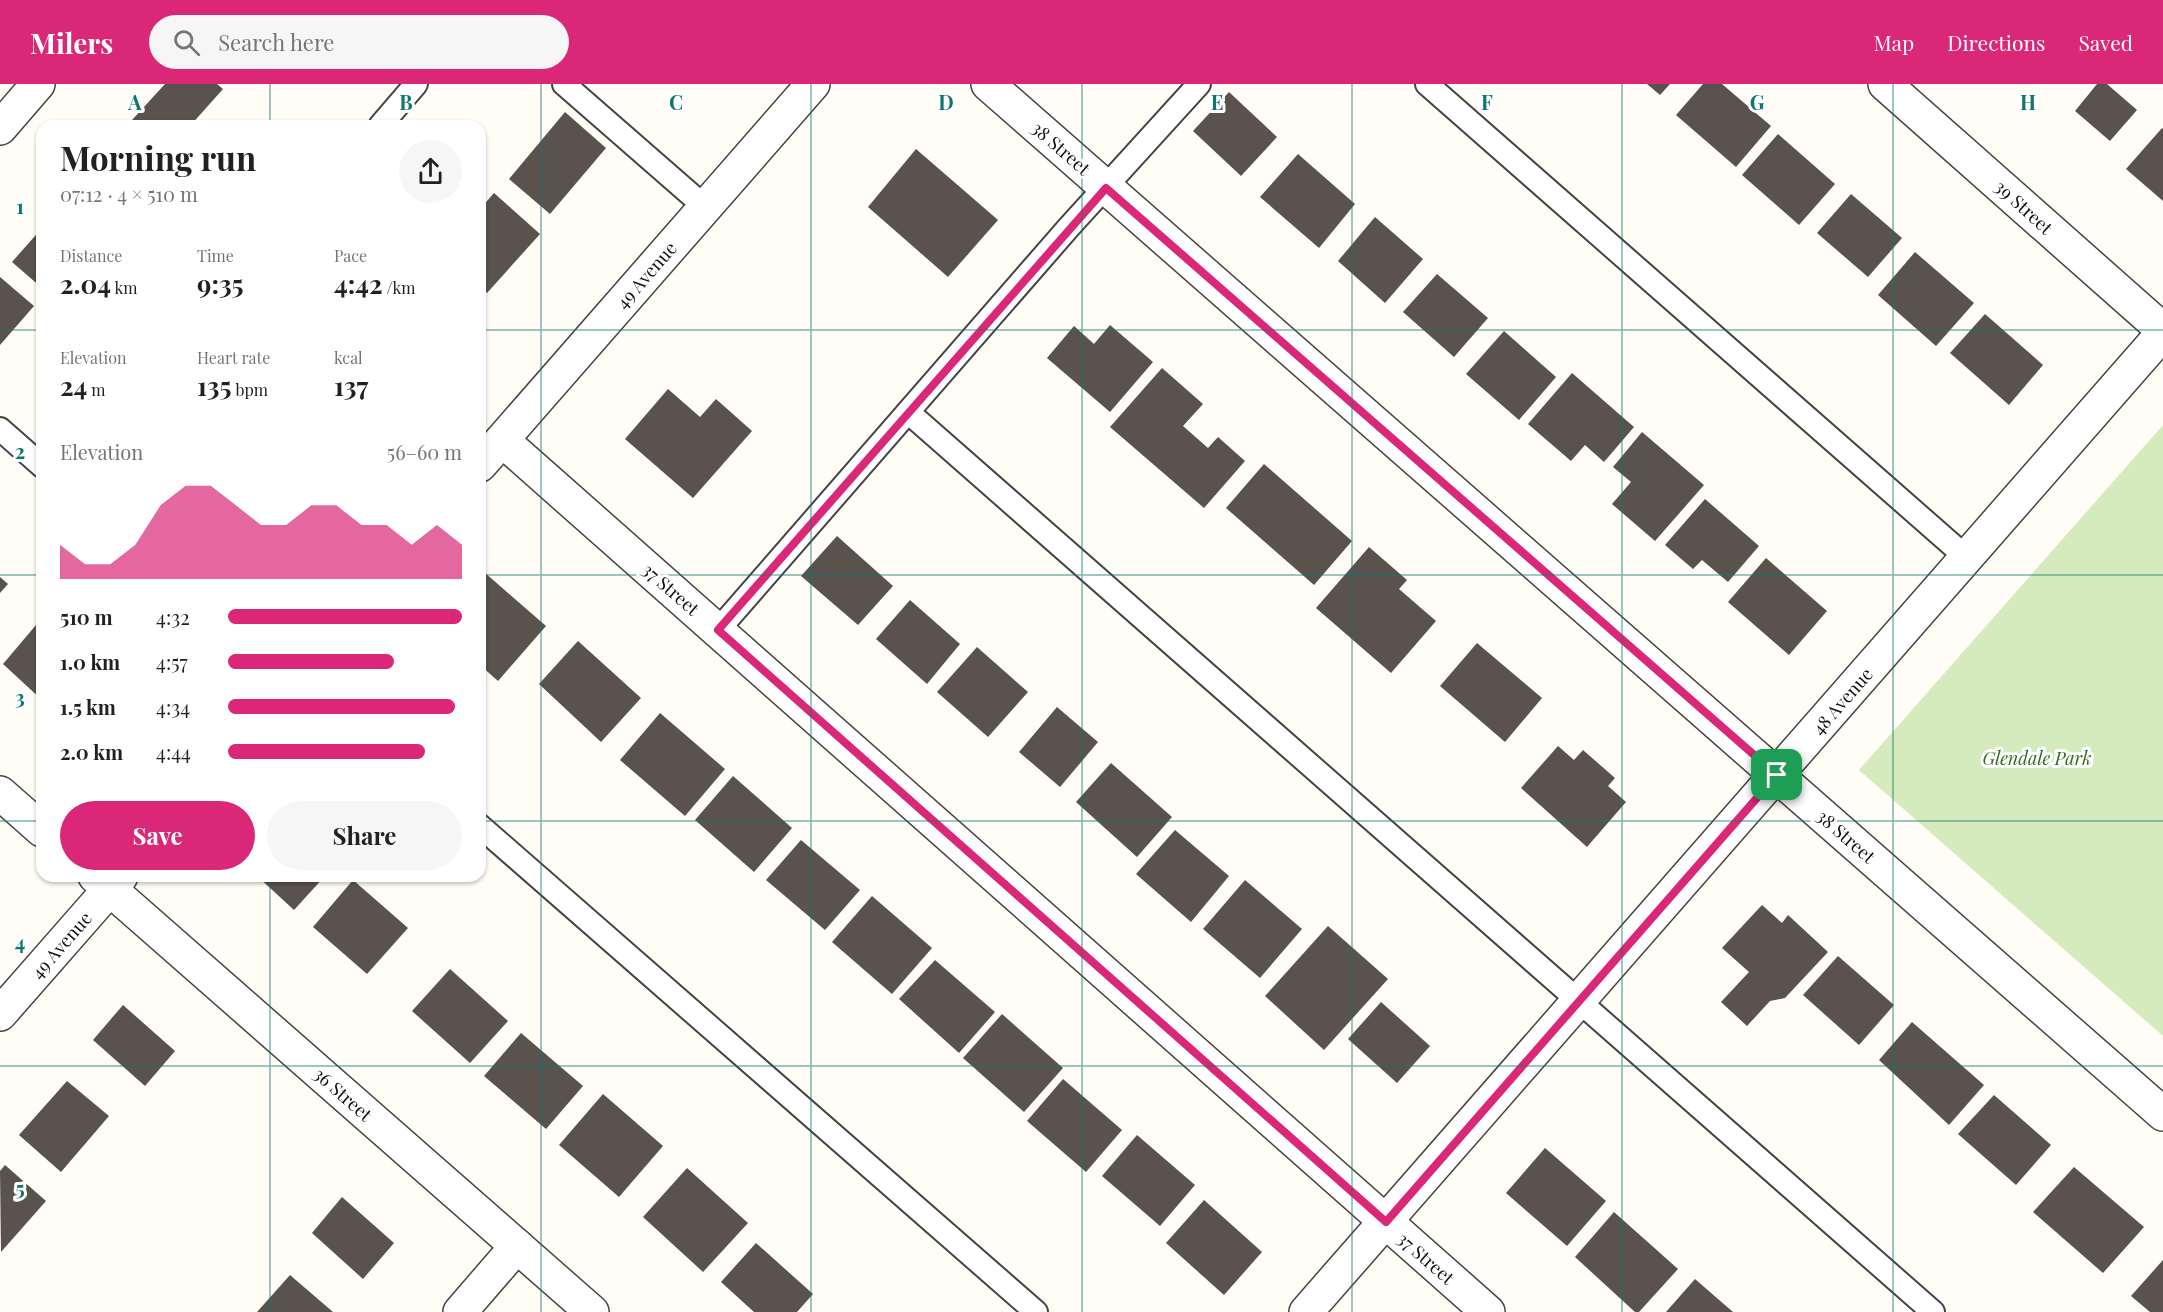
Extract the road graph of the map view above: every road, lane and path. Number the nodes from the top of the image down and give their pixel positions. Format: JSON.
{"nodes":[{"id":1,"x":38,"y":84,"type":"edge"},
{"id":2,"x":416,"y":84,"type":"edge"},
{"id":3,"x":564,"y":84,"type":"edge"},
{"id":4,"x":813,"y":84,"type":"edge"},
{"id":5,"x":988,"y":84,"type":"edge"},
{"id":6,"x":1199,"y":84,"type":"edge"},
{"id":7,"x":1427,"y":84,"type":"edge"},
{"id":8,"x":1885,"y":84,"type":"edge"},
{"id":9,"x":385,"y":120,"type":"edge"},
{"id":10,"x":0,"y":128,"type":"edge"},
{"id":11,"x":1106,"y":188,"type":"junction"},
{"id":12,"x":705,"y":207,"type":"junction"},
{"id":13,"x":2163,"y":331,"type":"edge"},
{"id":14,"x":908,"y":412,"type":"junction"},
{"id":15,"x":0,"y":429,"type":"edge"},
{"id":16,"x":502,"y":440,"type":"junction"},
{"id":17,"x":486,"y":458,"type":"edge"},
{"id":18,"x":36,"y":461,"type":"edge"},
{"id":19,"x":1967,"y":558,"type":"junction"},
{"id":20,"x":718,"y":630,"type":"junction"},
{"id":21,"x":1777,"y":775,"type":"junction"},
{"id":22,"x":0,"y":793,"type":"edge"},
{"id":23,"x":36,"y":825,"type":"edge"},
{"id":24,"x":486,"y":831,"type":"edge"},
{"id":25,"x":106,"y":882,"type":"edge"},
{"id":26,"x":110,"y":882,"type":"edge"},
{"id":27,"x":1579,"y":1001,"type":"junction"},
{"id":28,"x":0,"y":1014,"type":"edge"},
{"id":29,"x":2163,"y":1114,"type":"edge"},
{"id":30,"x":1386,"y":1222,"type":"junction"},
{"id":31,"x":517,"y":1246,"type":"junction"},
{"id":32,"x":460,"y":1312,"type":"edge"},
{"id":33,"x":592,"y":1312,"type":"edge"},
{"id":34,"x":1036,"y":1312,"type":"edge"},
{"id":35,"x":1306,"y":1312,"type":"edge"},
{"id":36,"x":1488,"y":1312,"type":"edge"},
{"id":37,"x":1933,"y":1312,"type":"edge"}],
"edges":[{"from":1,"to":10,"type":"street"},
{"from":2,"to":9,"type":"lane"},
{"from":3,"to":12,"type":"lane"},
{"from":4,"to":12,"type":"street","name":"49 Avenue"},
{"from":5,"to":11,"type":"street","name":"38 Street"},
{"from":6,"to":11,"type":"lane"},
{"from":7,"to":19,"type":"lane"},
{"from":8,"to":13,"type":"street","name":"39 Street"},
{"from":11,"to":14,"type":"lane"},
{"from":11,"to":21,"type":"street","name":"38 Street"},
{"from":12,"to":16,"type":"street","name":"49 Avenue"},
{"from":13,"to":19,"type":"street","name":"48 Avenue"},
{"from":14,"to":20,"type":"lane"},
{"from":14,"to":27,"type":"lane"},
{"from":15,"to":18,"type":"lane"},
{"from":16,"to":17,"type":"street","name":"49 Avenue"},
{"from":16,"to":20,"type":"street","name":"37 Street"},
{"from":19,"to":21,"type":"street","name":"48 Avenue"},
{"from":20,"to":30,"type":"street","name":"37 Street"},
{"from":21,"to":27,"type":"street","name":"48 Avenue"},
{"from":21,"to":29,"type":"street","name":"38 Street"},
{"from":22,"to":23,"type":"street"},
{"from":24,"to":34,"type":"lane"},
{"from":25,"to":28,"type":"street","name":"49 Avenue"},
{"from":26,"to":31,"type":"street","name":"36 Street"},
{"from":27,"to":30,"type":"street","name":"48 Avenue"},
{"from":27,"to":37,"type":"lane"},
{"from":30,"to":35,"type":"street","name":"48 Avenue"},
{"from":30,"to":36,"type":"street","name":"37 Street"},
{"from":31,"to":32,"type":"street"},
{"from":31,"to":33,"type":"street","name":"36 Street"}]}
